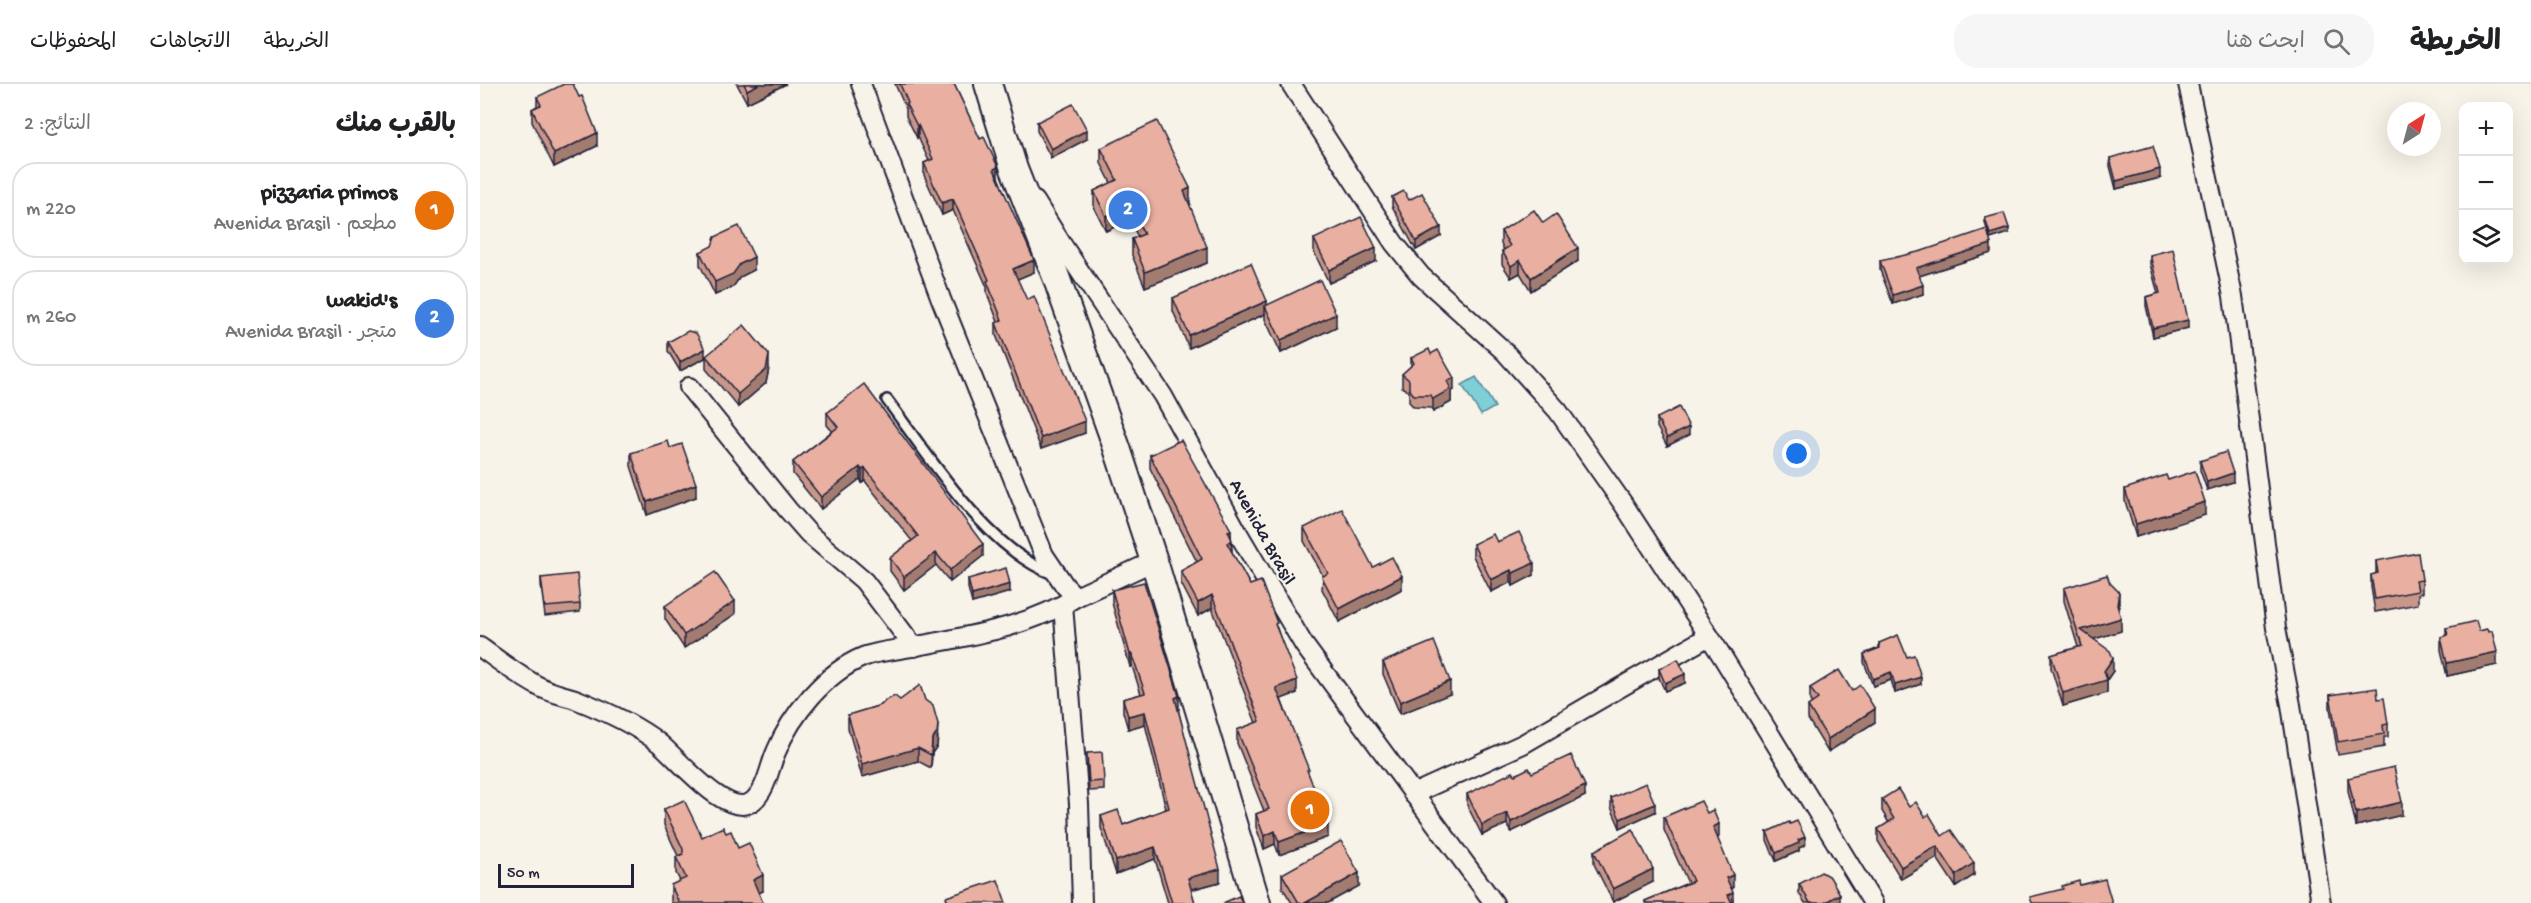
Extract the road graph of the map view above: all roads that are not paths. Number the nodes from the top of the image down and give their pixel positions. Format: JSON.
{"nodes":[{"id":1,"x":861,"y":84,"type":"edge"},
{"id":2,"x":988,"y":84,"type":"edge"},
{"id":3,"x":1291,"y":84,"type":"edge"},
{"id":4,"x":2188,"y":84,"type":"edge"},
{"id":5,"x":1014,"y":169,"type":"junction"},
{"id":6,"x":689,"y":387,"type":"dead end"},
{"id":7,"x":887,"y":400,"type":"dead end"},
{"id":8,"x":1154,"y":561,"type":"junction"},
{"id":9,"x":1057,"y":576,"type":"junction"},
{"id":10,"x":1070,"y":601,"type":"junction"},
{"id":11,"x":1709,"y":636,"type":"junction"},
{"id":12,"x":914,"y":646,"type":"junction"},
{"id":13,"x":480,"y":647,"type":"edge"},
{"id":14,"x":1413,"y":794,"type":"junction"},
{"id":15,"x":1249,"y":897,"type":"edge"},
{"id":16,"x":1082,"y":903,"type":"edge"},
{"id":17,"x":1494,"y":903,"type":"edge"},
{"id":18,"x":1873,"y":903,"type":"edge"},
{"id":19,"x":2321,"y":903,"type":"edge"}],
"edges":[{"from":1,"to":9,"type":"street"},
{"from":2,"to":5,"type":"main road"},
{"from":3,"to":11,"type":"street"},
{"from":4,"to":19,"type":"street"},
{"from":5,"to":8,"type":"main road"},
{"from":5,"to":14,"type":"street","name":"Avenida Brasil"},
{"from":6,"to":12,"type":"street"},
{"from":7,"to":9,"type":"lane"},
{"from":8,"to":10,"type":"street"},
{"from":8,"to":15,"type":"main road"},
{"from":9,"to":10,"type":"street"},
{"from":10,"to":12,"type":"street"},
{"from":10,"to":16,"type":"street"},
{"from":11,"to":14,"type":"street"},
{"from":11,"to":18,"type":"street"},
{"from":12,"to":13,"type":"street"},
{"from":14,"to":17,"type":"street","name":"Avenida Brasil"}]}
